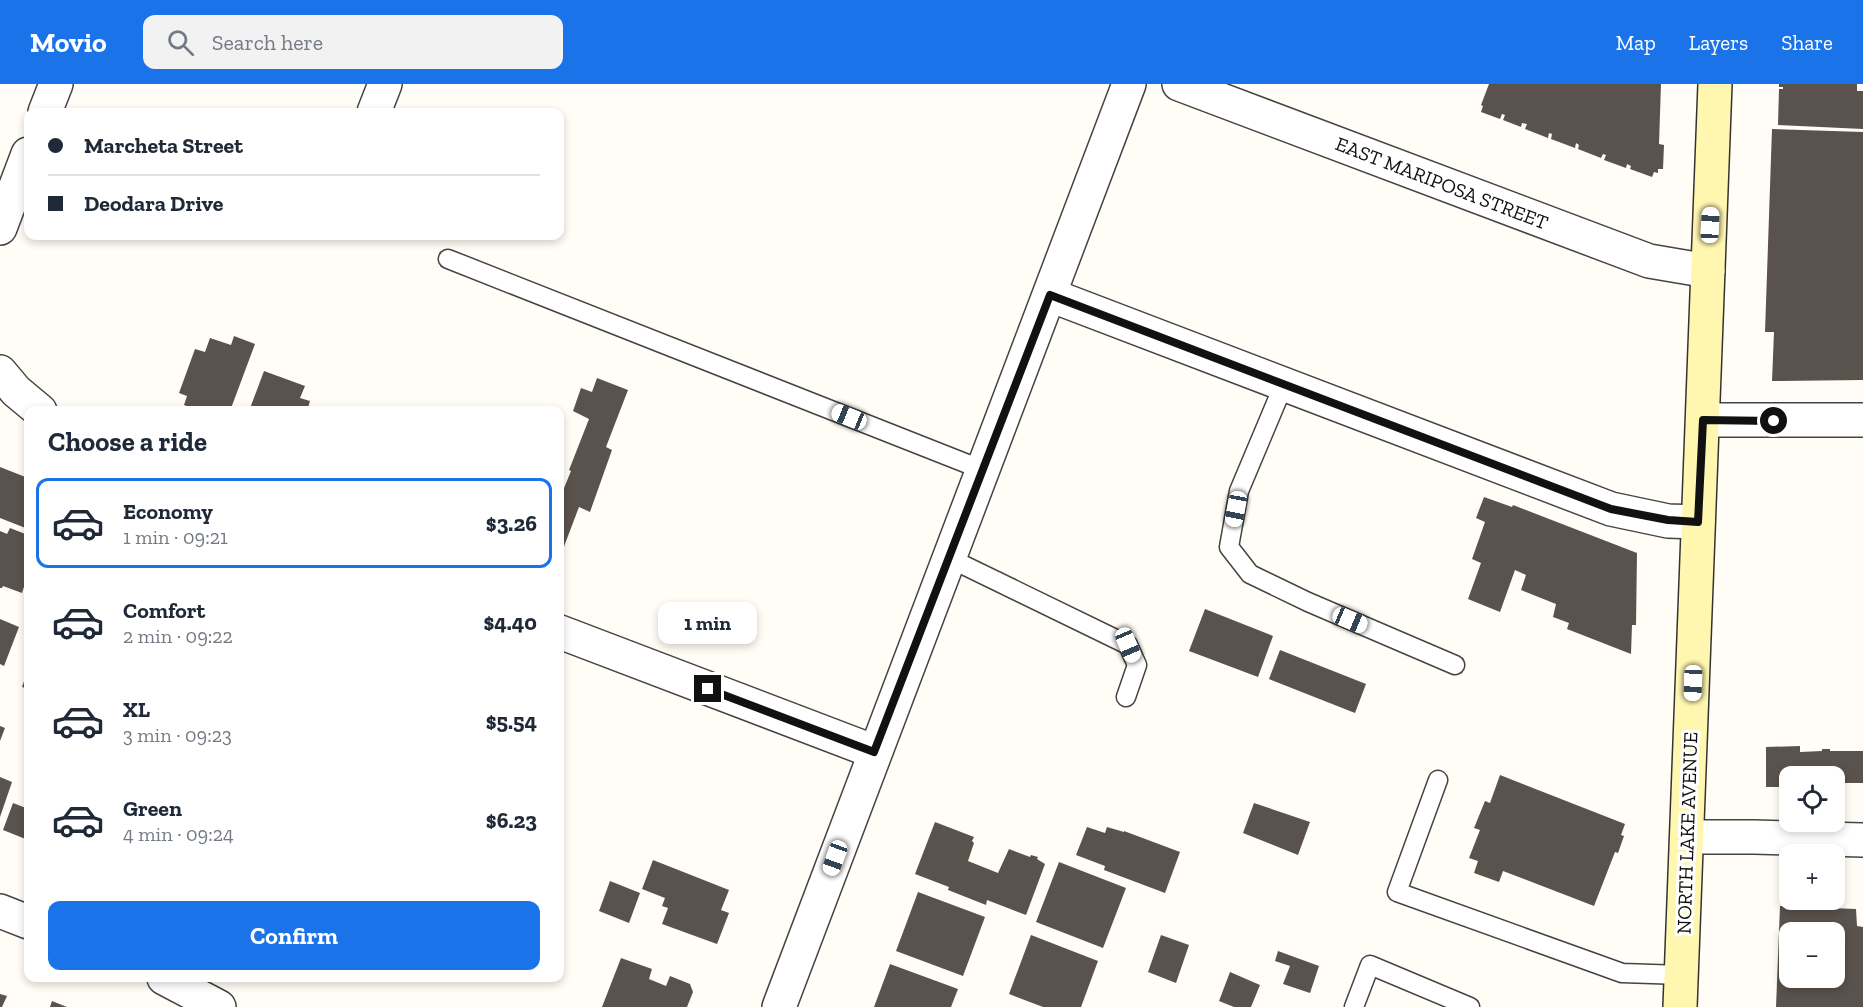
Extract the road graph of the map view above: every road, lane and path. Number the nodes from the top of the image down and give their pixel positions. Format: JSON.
{"nodes":[{"id":1,"x":56,"y":84,"type":"edge"},
{"id":2,"x":385,"y":84,"type":"edge"},
{"id":3,"x":1129,"y":84,"type":"edge"},
{"id":4,"x":1179,"y":84,"type":"edge"},
{"id":5,"x":1715,"y":84,"type":"edge"},
{"id":6,"x":47,"y":108,"type":"edge"},
{"id":7,"x":376,"y":108,"type":"edge"},
{"id":8,"x":24,"y":165,"type":"edge"},
{"id":9,"x":0,"y":228,"type":"edge"},
{"id":10,"x":448,"y":259,"type":"dead end"},
{"id":11,"x":1708,"y":271,"type":"junction"},
{"id":12,"x":1050,"y":295,"type":"junction"},
{"id":13,"x":0,"y":372,"type":"edge"},
{"id":14,"x":1284,"y":384,"type":"junction"},
{"id":15,"x":34,"y":406,"type":"edge"},
{"id":16,"x":1703,"y":420,"type":"junction"},
{"id":17,"x":1863,"y":420,"type":"edge"},
{"id":18,"x":983,"y":470,"type":"junction"},
{"id":19,"x":1698,"y":522,"type":"junction"},
{"id":20,"x":949,"y":558,"type":"junction"},
{"id":21,"x":564,"y":634,"type":"edge"},
{"id":22,"x":1455,"y":665,"type":"dead end"},
{"id":23,"x":1126,"y":697,"type":"dead end"},
{"id":24,"x":874,"y":752,"type":"junction"},
{"id":25,"x":1438,"y":780,"type":"dead end"},
{"id":26,"x":1687,"y":837,"type":"junction"},
{"id":27,"x":1863,"y":840,"type":"edge"},
{"id":28,"x":0,"y":911,"type":"edge"},
{"id":29,"x":24,"y":920,"type":"edge"},
{"id":30,"x":172,"y":982,"type":"edge"},
{"id":31,"x":1681,"y":991,"type":"edge"},
{"id":32,"x":219,"y":1007,"type":"edge"},
{"id":33,"x":779,"y":1007,"type":"edge"},
{"id":34,"x":1354,"y":1007,"type":"edge"},
{"id":35,"x":1470,"y":1007,"type":"edge"}],
"edges":[{"from":1,"to":6,"type":"street"},
{"from":2,"to":7,"type":"street"},
{"from":3,"to":12,"type":"street"},
{"from":4,"to":11,"type":"street","name":"EAST MARIPOSA STREET"},
{"from":5,"to":11,"type":"main road","name":"NORTH LAKE AVENUE"},
{"from":8,"to":9,"type":"street"},
{"from":10,"to":18,"type":"lane"},
{"from":11,"to":16,"type":"main road","name":"NORTH LAKE AVENUE"},
{"from":12,"to":14,"type":"street"},
{"from":12,"to":18,"type":"street"},
{"from":13,"to":15,"type":"street"},
{"from":14,"to":19,"type":"street"},
{"from":14,"to":22,"type":"lane"},
{"from":16,"to":17,"type":"street"},
{"from":16,"to":19,"type":"main road","name":"NORTH LAKE AVENUE"},
{"from":18,"to":20,"type":"street"},
{"from":19,"to":26,"type":"main road","name":"NORTH LAKE AVENUE"},
{"from":20,"to":23,"type":"lane"},
{"from":20,"to":24,"type":"street"},
{"from":21,"to":24,"type":"street"},
{"from":24,"to":33,"type":"street"},
{"from":25,"to":31,"type":"lane"},
{"from":26,"to":27,"type":"street"},
{"from":26,"to":31,"type":"main road","name":"NORTH LAKE AVENUE"},
{"from":28,"to":29,"type":"street"},
{"from":30,"to":32,"type":"street"},
{"from":34,"to":35,"type":"lane"}]}
